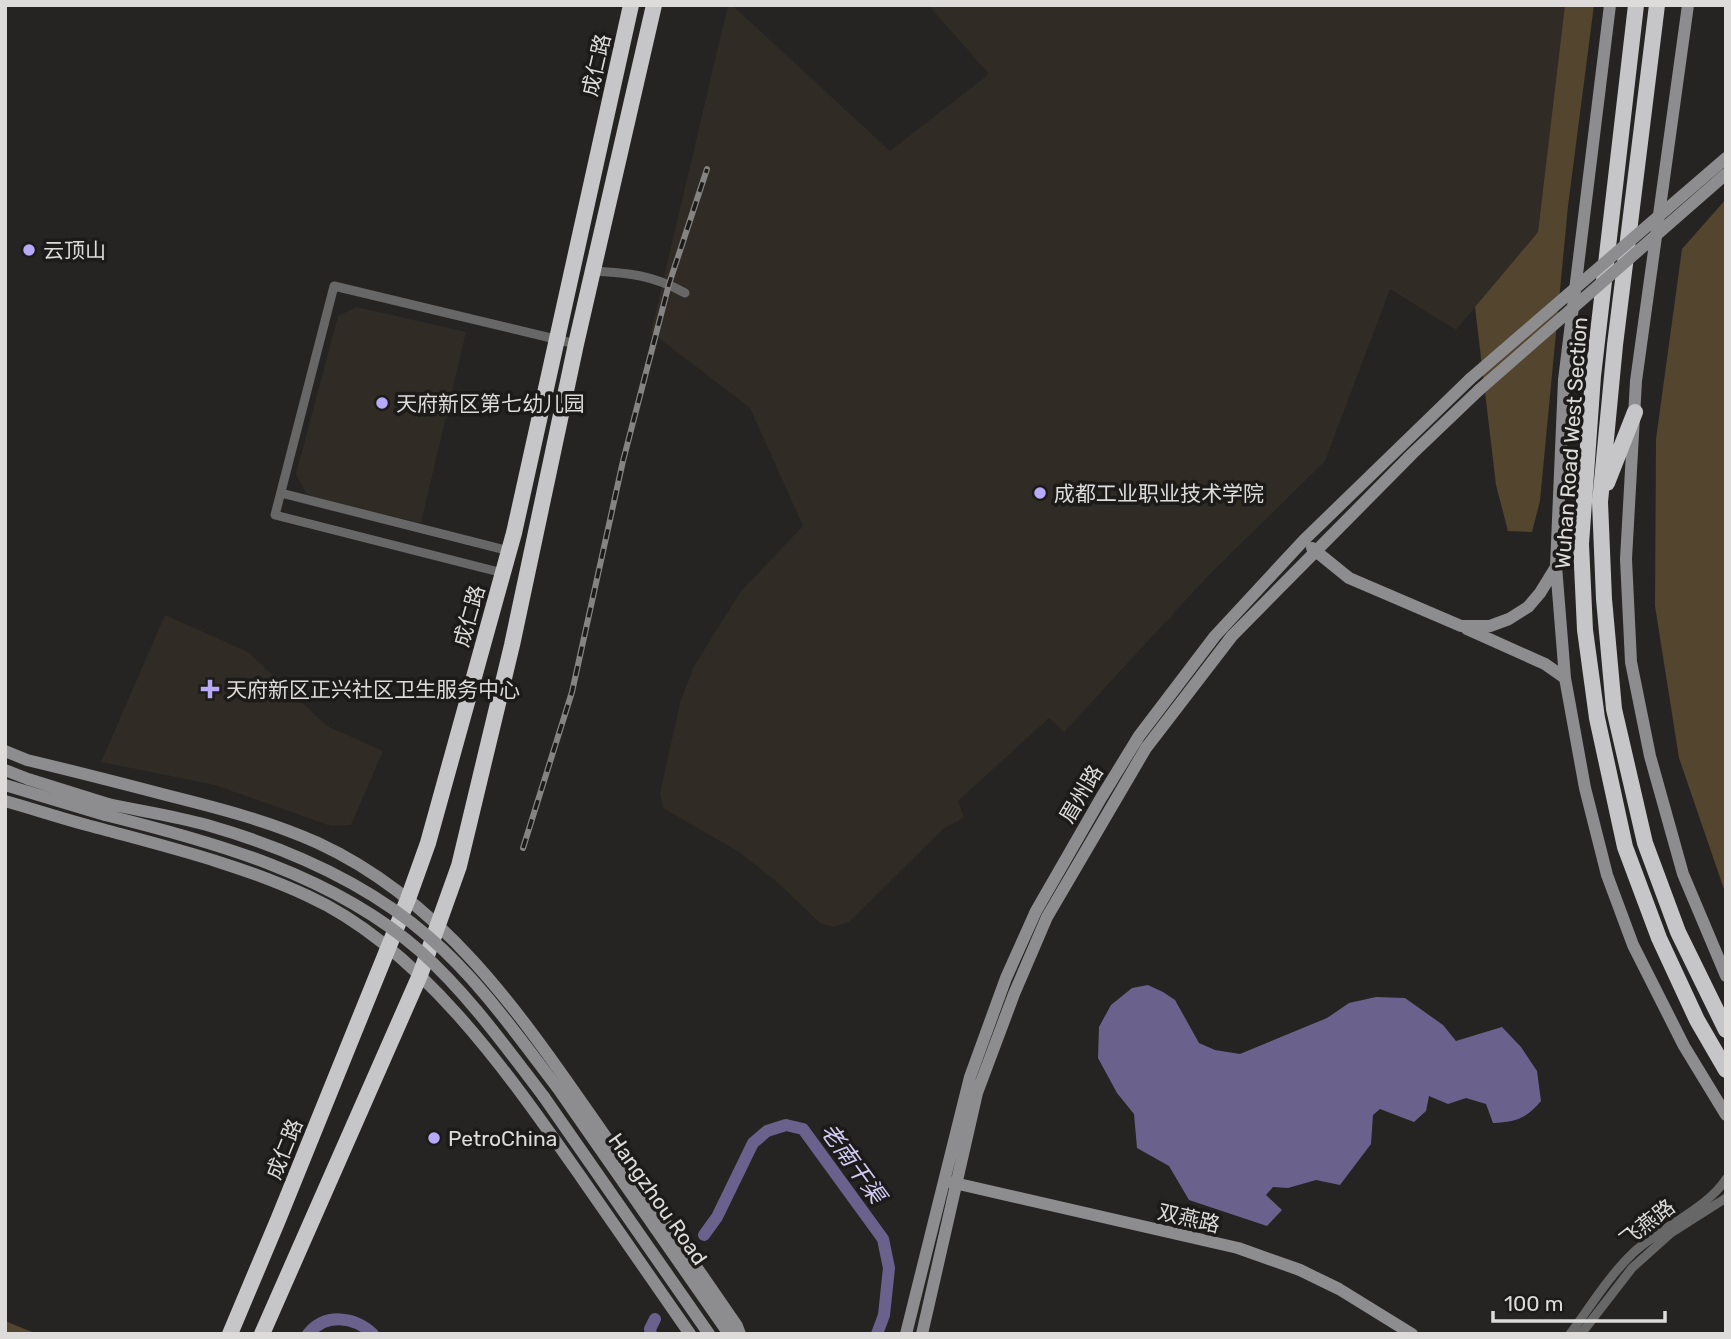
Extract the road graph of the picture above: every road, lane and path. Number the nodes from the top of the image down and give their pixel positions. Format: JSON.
{"nodes":[{"id":1,"x":631,"y":5,"type":"edge"},
{"id":2,"x":654,"y":5,"type":"edge"},
{"id":3,"x":1610,"y":5,"type":"edge"},
{"id":4,"x":1636,"y":5,"type":"edge"},
{"id":5,"x":1657,"y":5,"type":"edge"},
{"id":6,"x":1688,"y":5,"type":"edge"},
{"id":7,"x":1726,"y":158,"type":"edge"},
{"id":8,"x":1726,"y":174,"type":"edge"},
{"id":9,"x":593,"y":271,"type":"junction"},
{"id":10,"x":685,"y":293,"type":"dead end"},
{"id":11,"x":556,"y":339,"type":"junction"},
{"id":12,"x":576,"y":344,"type":"junction"},
{"id":13,"x":1634,"y":412,"type":"junction"},
{"id":14,"x":281,"y":493,"type":"junction"},
{"id":15,"x":1600,"y":502,"type":"junction"},
{"id":16,"x":1304,"y":540,"type":"junction"},
{"id":17,"x":509,"y":551,"type":"junction"},
{"id":18,"x":1317,"y":552,"type":"junction"},
{"id":19,"x":1556,"y":566,"type":"junction"},
{"id":20,"x":503,"y":573,"type":"junction"},
{"id":21,"x":1461,"y":625,"type":"junction"},
{"id":22,"x":1565,"y":678,"type":"junction"},
{"id":23,"x":5,"y":751,"type":"edge"},
{"id":24,"x":5,"y":769,"type":"edge"},
{"id":25,"x":5,"y":785,"type":"edge"},
{"id":26,"x":5,"y":801,"type":"edge"},
{"id":27,"x":107,"y":809,"type":"junction"},
{"id":28,"x":408,"y":899,"type":"junction"},
{"id":29,"x":439,"y":925,"type":"junction"},
{"id":30,"x":387,"y":947,"type":"junction"},
{"id":31,"x":420,"y":975,"type":"junction"},
{"id":32,"x":1726,"y":976,"type":"edge"},
{"id":33,"x":1726,"y":1030,"type":"edge"},
{"id":34,"x":1726,"y":1070,"type":"edge"},
{"id":35,"x":1726,"y":1115,"type":"edge"},
{"id":36,"x":1726,"y":1180,"type":"edge"},
{"id":37,"x":949,"y":1181,"type":"junction"},
{"id":38,"x":1726,"y":1198,"type":"edge"},
{"id":39,"x":230,"y":1334,"type":"edge"},
{"id":40,"x":262,"y":1334,"type":"edge"},
{"id":41,"x":690,"y":1334,"type":"edge"},
{"id":42,"x":709,"y":1334,"type":"edge"},
{"id":43,"x":729,"y":1334,"type":"edge"},
{"id":44,"x":740,"y":1334,"type":"edge"},
{"id":45,"x":906,"y":1334,"type":"edge"},
{"id":46,"x":922,"y":1334,"type":"edge"},
{"id":47,"x":1412,"y":1334,"type":"edge"},
{"id":48,"x":1570,"y":1334,"type":"edge"},
{"id":49,"x":1581,"y":1334,"type":"edge"}],
"edges":[{"from":1,"to":11,"type":"highway","name":"成仁路"},
{"from":2,"to":9,"type":"highway","name":"成仁路"},
{"from":3,"to":19,"type":"main road"},
{"from":4,"to":34,"type":"highway","name":"Wuhan Road West Section"},
{"from":5,"to":15,"type":"highway","name":"Wuhan Road West Section"},
{"from":6,"to":13,"type":"main road"},
{"from":7,"to":16,"type":"main road","name":"眉州路","bridge":true},
{"from":8,"to":18,"type":"main road","bridge":true},
{"from":9,"to":10,"type":"street"},
{"from":9,"to":12,"type":"highway","name":"成仁路"},
{"from":11,"to":12,"type":"street"},
{"from":11,"to":14,"type":"street"},
{"from":11,"to":17,"type":"highway","name":"成仁路"},
{"from":12,"to":29,"type":"highway","name":"成仁路"},
{"from":13,"to":15,"type":"highway"},
{"from":13,"to":32,"type":"main road"},
{"from":14,"to":17,"type":"street"},
{"from":14,"to":20,"type":"street"},
{"from":15,"to":33,"type":"highway","name":"Wuhan Road West Section"},
{"from":16,"to":18,"type":"main road"},
{"from":16,"to":37,"type":"main road","name":"眉州路"},
{"from":17,"to":20,"type":"highway","name":"成仁路"},
{"from":18,"to":21,"type":"main road"},
{"from":18,"to":37,"type":"main road"},
{"from":19,"to":21,"type":"main road"},
{"from":19,"to":22,"type":"main road"},
{"from":20,"to":28,"type":"highway","name":"成仁路"},
{"from":21,"to":22,"type":"main road"},
{"from":22,"to":35,"type":"main road"},
{"from":23,"to":28,"type":"main road"},
{"from":24,"to":27,"type":"main road"},
{"from":25,"to":27,"type":"main road"},
{"from":26,"to":30,"type":"main road"},
{"from":27,"to":42,"type":"main road","name":"Hangzhou Road","bridge":true},
{"from":27,"to":43,"type":"main road","name":"Hangzhou Road","bridge":true},
{"from":28,"to":29,"type":"main road"},
{"from":28,"to":30,"type":"highway","name":"成仁路"},
{"from":29,"to":31,"type":"highway","name":"成仁路"},
{"from":29,"to":44,"type":"main road"},
{"from":30,"to":31,"type":"main road"},
{"from":30,"to":39,"type":"highway","name":"成仁路"},
{"from":31,"to":40,"type":"highway","name":"成仁路"},
{"from":31,"to":41,"type":"main road"},
{"from":36,"to":48,"type":"street","name":"飞燕路"},
{"from":37,"to":45,"type":"main road","name":"眉州路"},
{"from":37,"to":46,"type":"main road"},
{"from":37,"to":47,"type":"main road","name":"双燕路"},
{"from":38,"to":49,"type":"street","name":"飞燕路"}]}
